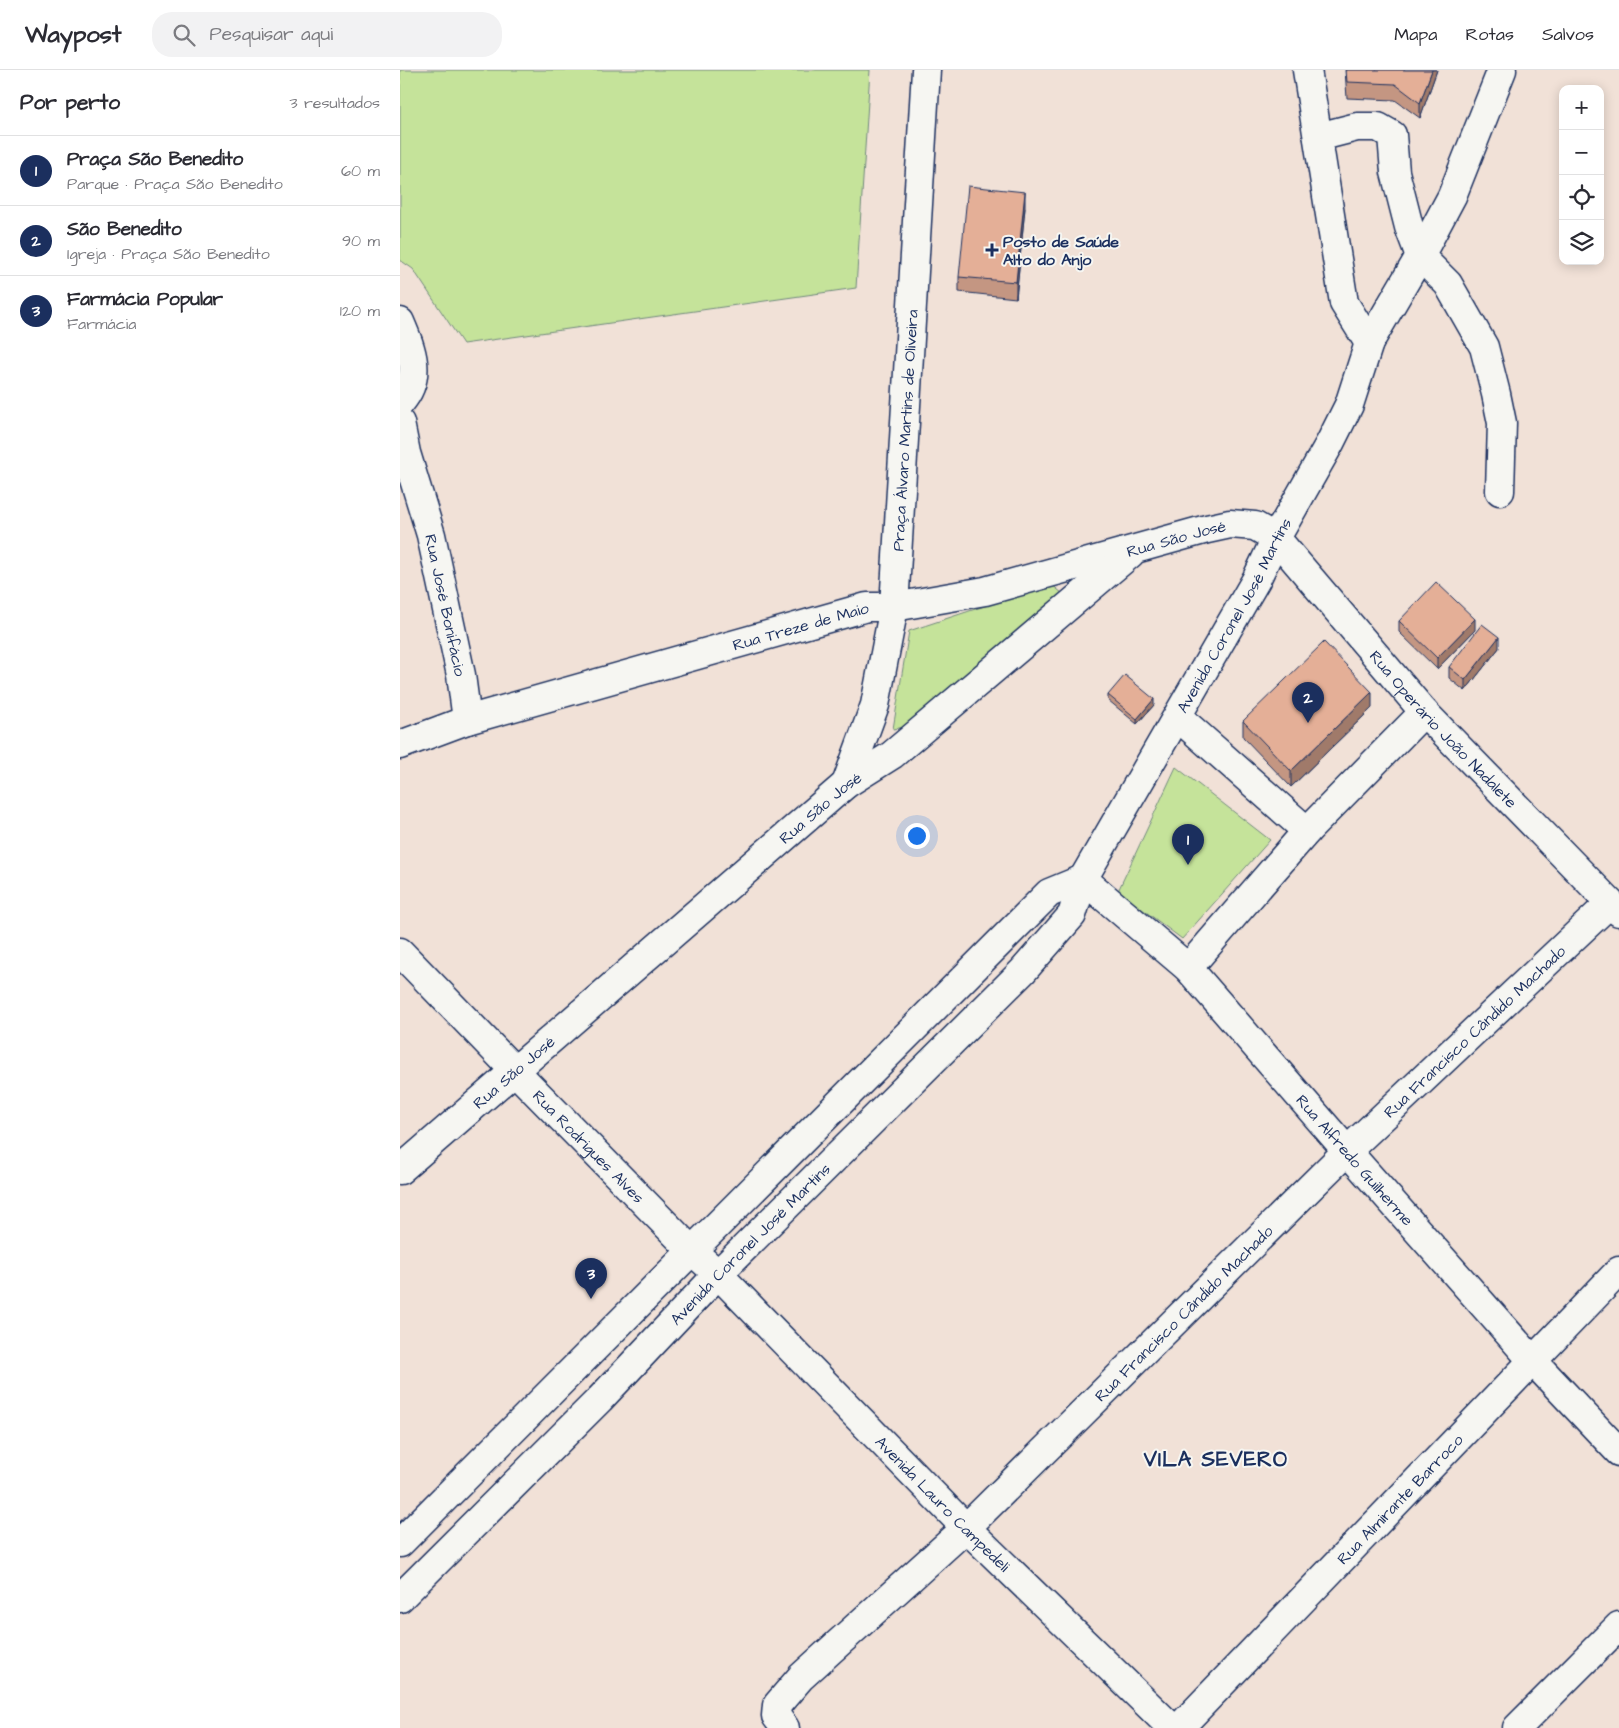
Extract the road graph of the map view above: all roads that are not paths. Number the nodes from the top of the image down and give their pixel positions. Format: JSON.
{"nodes":[{"id":1,"x":926,"y":70,"type":"edge"},
{"id":2,"x":1307,"y":70,"type":"edge"},
{"id":3,"x":1502,"y":70,"type":"edge"},
{"id":4,"x":1318,"y":137,"type":"junction"},
{"id":5,"x":1420,"y":256,"type":"junction"},
{"id":6,"x":400,"y":322,"type":"edge"},
{"id":7,"x":1369,"y":343,"type":"junction"},
{"id":8,"x":400,"y":403,"type":"edge"},
{"id":9,"x":400,"y":423,"type":"edge"},
{"id":10,"x":1500,"y":491,"type":"dead end"},
{"id":11,"x":1276,"y":538,"type":"junction"},
{"id":12,"x":1137,"y":549,"type":"junction"},
{"id":13,"x":894,"y":607,"type":"junction"},
{"id":14,"x":1424,"y":712,"type":"junction"},
{"id":15,"x":1178,"y":717,"type":"junction"},
{"id":16,"x":466,"y":720,"type":"junction"},
{"id":17,"x":400,"y":745,"type":"edge"},
{"id":18,"x":846,"y":784,"type":"junction"},
{"id":19,"x":1307,"y":831,"type":"junction"},
{"id":20,"x":1083,"y":879,"type":"junction"},
{"id":21,"x":1614,"y":908,"type":"edge"},
{"id":22,"x":400,"y":952,"type":"edge"},
{"id":23,"x":1188,"y":968,"type":"junction"},
{"id":24,"x":515,"y":1072,"type":"junction"},
{"id":25,"x":1347,"y":1151,"type":"junction"},
{"id":26,"x":400,"y":1170,"type":"edge"},
{"id":27,"x":691,"y":1250,"type":"junction"},
{"id":28,"x":1619,"y":1271,"type":"edge"},
{"id":29,"x":718,"y":1274,"type":"junction"},
{"id":30,"x":1532,"y":1360,"type":"junction"},
{"id":31,"x":1619,"y":1452,"type":"edge"},
{"id":32,"x":966,"y":1528,"type":"junction"},
{"id":33,"x":400,"y":1542,"type":"edge"},
{"id":34,"x":400,"y":1598,"type":"edge"},
{"id":35,"x":1619,"y":1626,"type":"edge"},
{"id":36,"x":785,"y":1728,"type":"edge"},
{"id":37,"x":1172,"y":1728,"type":"edge"},
{"id":38,"x":1179,"y":1728,"type":"edge"},
{"id":39,"x":1517,"y":1728,"type":"edge"}],
"edges":[{"from":1,"to":13,"type":"street","name":"Praça Álvaro Martins de Oliveira"},
{"from":2,"to":4,"type":"street"},
{"from":3,"to":5,"type":"street","name":"Avenida Coronel José Martins"},
{"from":4,"to":5,"type":"street"},
{"from":4,"to":7,"type":"street"},
{"from":5,"to":7,"type":"street","name":"Avenida Coronel José Martins"},
{"from":5,"to":10,"type":"street"},
{"from":6,"to":8,"type":"street"},
{"from":7,"to":11,"type":"street","name":"Avenida Coronel José Martins"},
{"from":9,"to":16,"type":"street","name":"Rua José Bonifácio"},
{"from":11,"to":12,"type":"street","name":"Rua São José"},
{"from":11,"to":14,"type":"street","name":"Rua Operário João Nadalete"},
{"from":11,"to":15,"type":"street","name":"Avenida Coronel José Martins"},
{"from":12,"to":13,"type":"street","name":"Rua Treze de Maio"},
{"from":12,"to":18,"type":"street","name":"Rua São José"},
{"from":13,"to":16,"type":"street","name":"Rua Treze de Maio"},
{"from":13,"to":18,"type":"street","name":"Praça Álvaro Martins de Oliveira"},
{"from":14,"to":19,"type":"street"},
{"from":14,"to":21,"type":"street","name":"Rua Operário João Nadalete"},
{"from":15,"to":19,"type":"street"},
{"from":15,"to":20,"type":"street","name":"Avenida Coronel José Martins"},
{"from":16,"to":17,"type":"street"},
{"from":18,"to":24,"type":"street","name":"Rua São José"},
{"from":19,"to":23,"type":"street"},
{"from":20,"to":23,"type":"street","name":"Rua Alfredo Guilherme"},
{"from":20,"to":27,"type":"street"},
{"from":20,"to":29,"type":"street","name":"Avenida Coronel José Martins"},
{"from":21,"to":25,"type":"street","name":"Rua Francisco Cândido Machado"},
{"from":22,"to":24,"type":"street","name":"Rua Rodrigues Alves"},
{"from":23,"to":25,"type":"street","name":"Rua Alfredo Guilherme"},
{"from":24,"to":26,"type":"street","name":"Rua São José"},
{"from":24,"to":27,"type":"street","name":"Rua Rodrigues Alves"},
{"from":25,"to":30,"type":"street","name":"Rua Alfredo Guilherme"},
{"from":25,"to":32,"type":"street","name":"Rua Francisco Cândido Machado"},
{"from":27,"to":29,"type":"street","name":"Rua Rodrigues Alves"},
{"from":27,"to":33,"type":"street"},
{"from":28,"to":30,"type":"street","name":"Rua Almirante Barroco"},
{"from":29,"to":32,"type":"street","name":"Avenida Lauro Campedeli"},
{"from":29,"to":34,"type":"street","name":"Avenida Coronel José Martins"},
{"from":30,"to":31,"type":"street","name":"Rua Alfredo Guilherme"},
{"from":30,"to":38,"type":"street","name":"Rua Almirante Barroco"},
{"from":32,"to":36,"type":"street","name":"Rua Francisco Cândido Machado"},
{"from":32,"to":37,"type":"street","name":"Avenida Lauro Campedeli"},
{"from":35,"to":39,"type":"street"}]}
